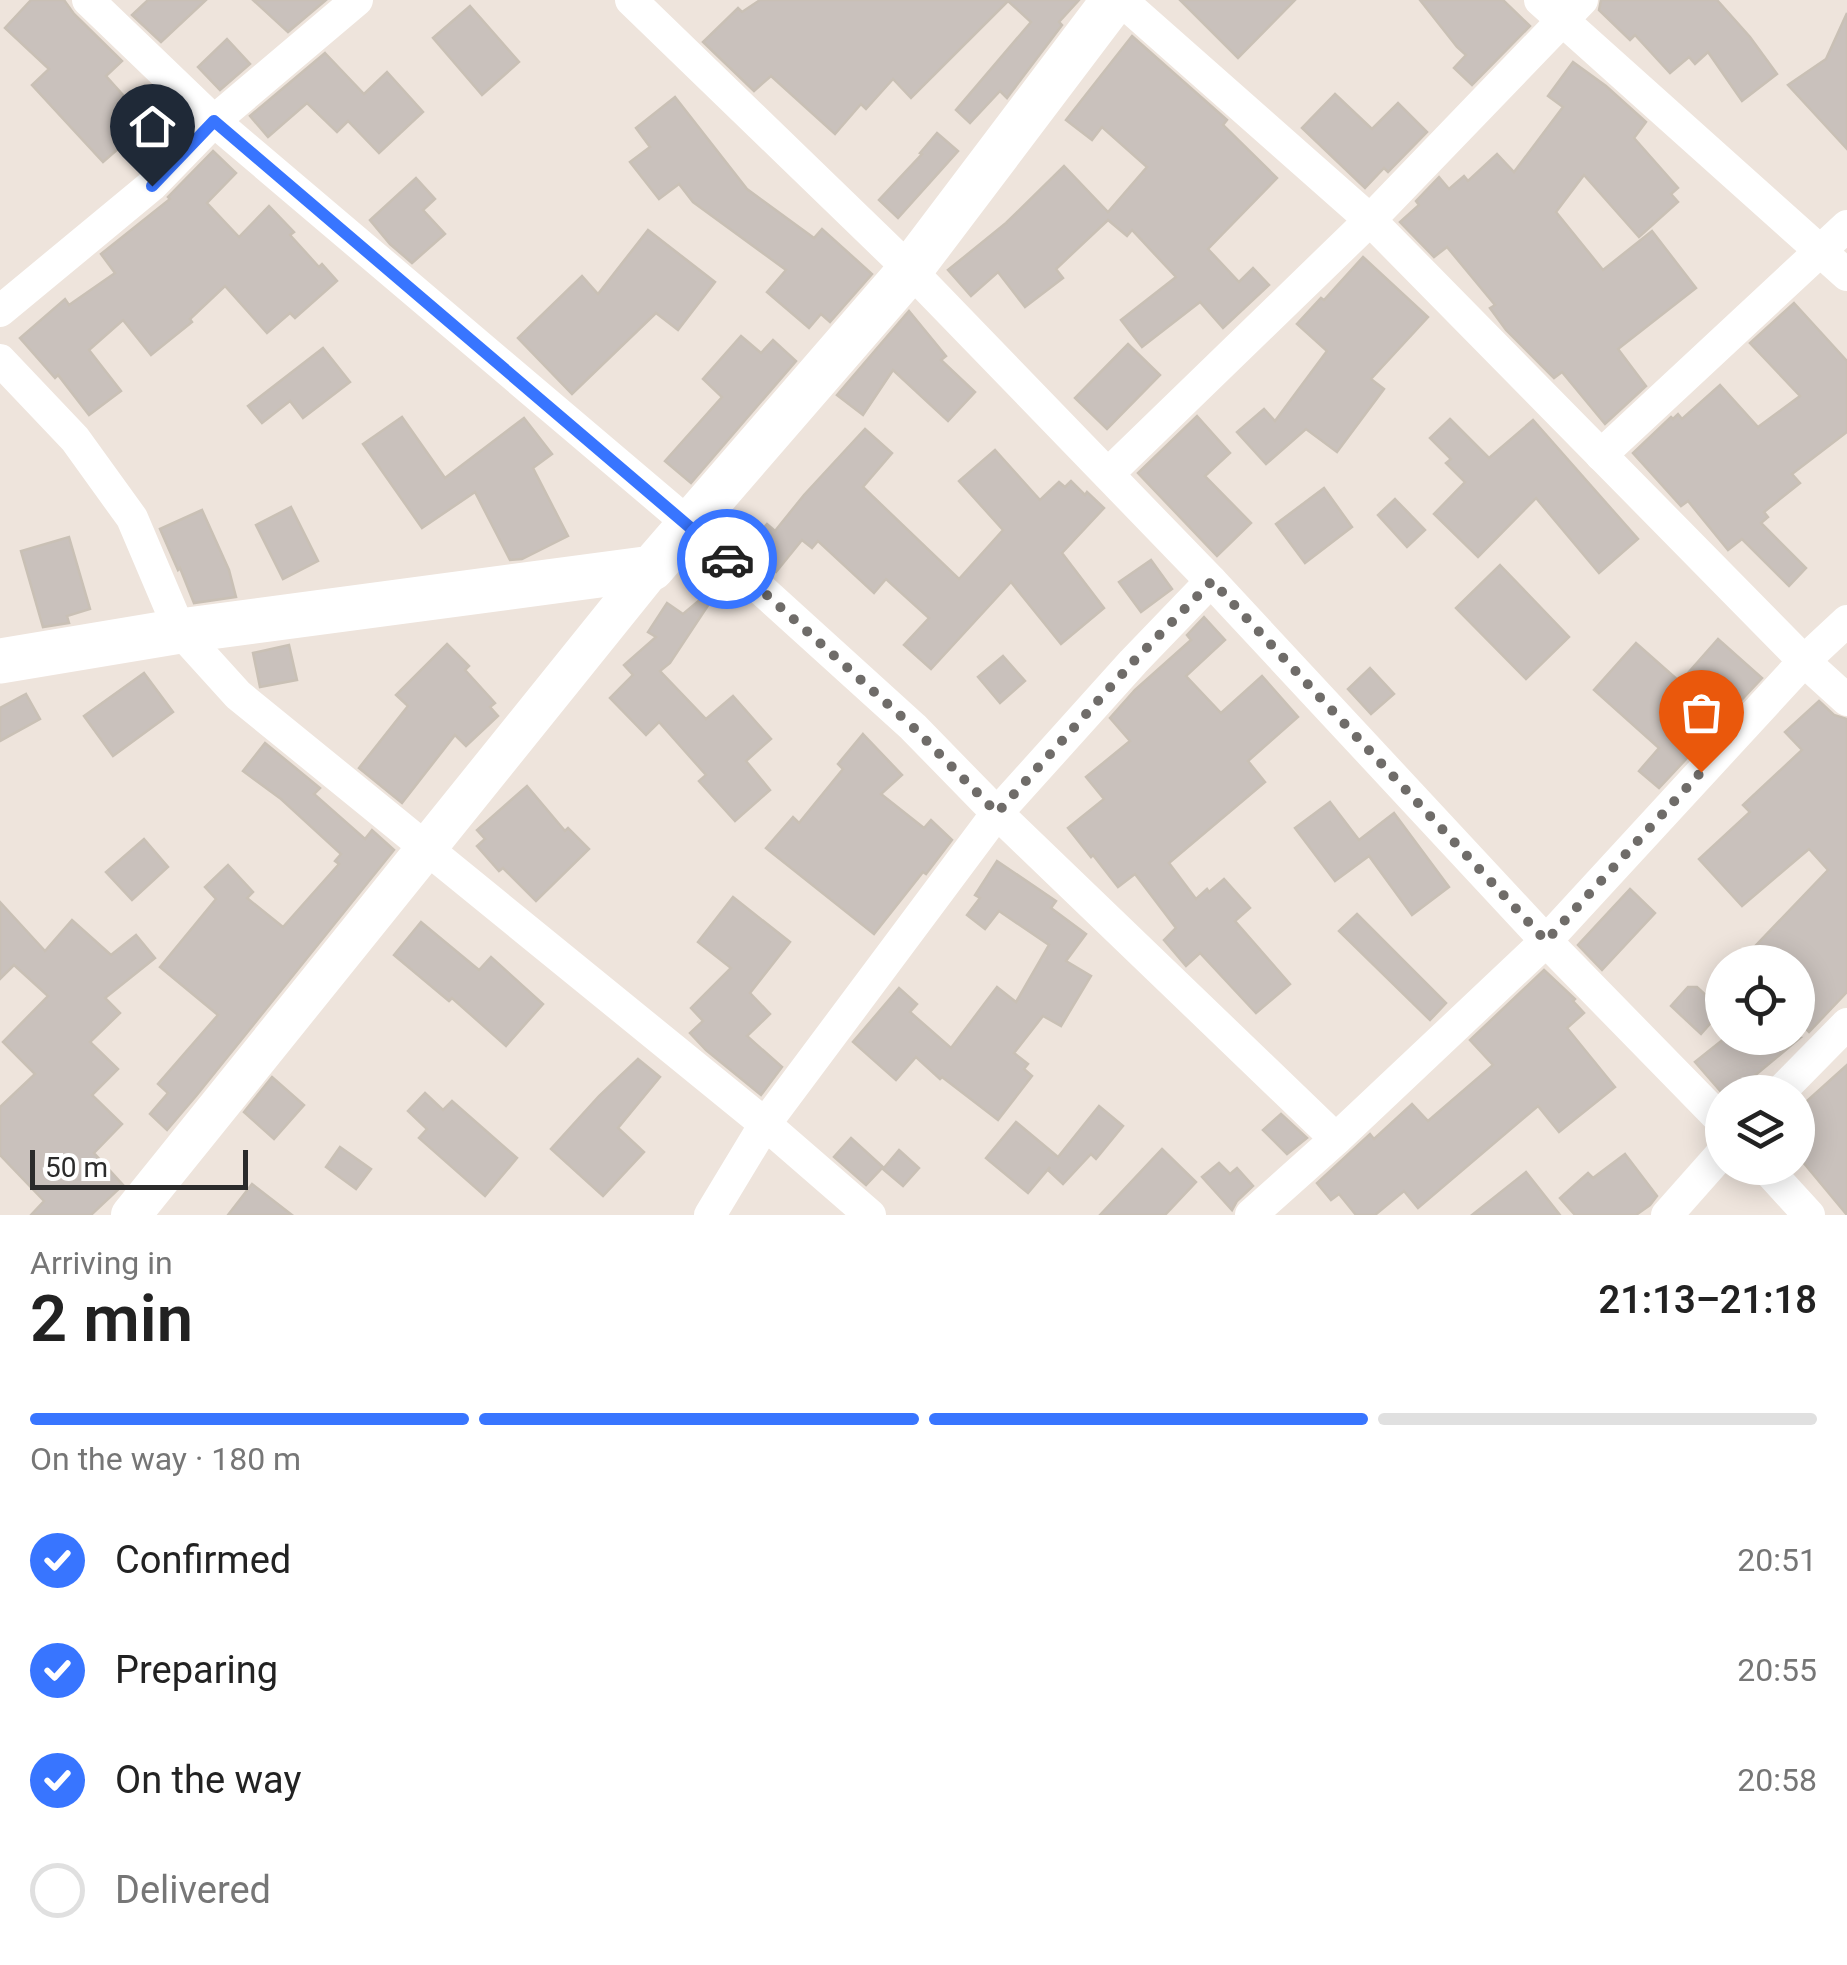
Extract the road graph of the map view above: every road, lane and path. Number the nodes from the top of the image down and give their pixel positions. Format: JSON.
{"nodes":[{"id":1,"x":88,"y":0,"type":"edge"},
{"id":2,"x":357,"y":0,"type":"edge"},
{"id":3,"x":631,"y":0,"type":"edge"},
{"id":4,"x":1117,"y":0,"type":"edge"},
{"id":5,"x":1561,"y":6,"type":"edge"},
{"id":6,"x":214,"y":121,"type":"junction"},
{"id":7,"x":1370,"y":220,"type":"junction"},
{"id":8,"x":1847,"y":226,"type":"edge"},
{"id":9,"x":1822,"y":250,"type":"junction"},
{"id":10,"x":910,"y":270,"type":"junction"},
{"id":11,"x":1847,"y":275,"type":"edge"},
{"id":12,"x":0,"y":311,"type":"edge"},
{"id":13,"x":0,"y":360,"type":"edge"},
{"id":14,"x":1601,"y":455,"type":"junction"},
{"id":15,"x":1108,"y":474,"type":"junction"},
{"id":16,"x":689,"y":524,"type":"junction"},
{"id":17,"x":652,"y":568,"type":"junction"},
{"id":18,"x":1212,"y":581,"type":"junction"},
{"id":19,"x":1847,"y":620,"type":"edge"},
{"id":20,"x":180,"y":631,"type":"junction"},
{"id":21,"x":0,"y":660,"type":"edge"},
{"id":22,"x":1804,"y":660,"type":"junction"},
{"id":23,"x":1847,"y":700,"type":"edge"},
{"id":24,"x":997,"y":813,"type":"junction"},
{"id":25,"x":428,"y":849,"type":"junction"},
{"id":26,"x":1546,"y":941,"type":"junction"},
{"id":27,"x":1847,"y":1024,"type":"edge"},
{"id":28,"x":1797,"y":1075,"type":"edge"},
{"id":29,"x":1705,"y":1104,"type":"edge"},
{"id":30,"x":765,"y":1124,"type":"junction"},
{"id":31,"x":1336,"y":1139,"type":"junction"},
{"id":32,"x":1705,"y":1172,"type":"edge"},
{"id":33,"x":1782,"y":1185,"type":"edge"},
{"id":34,"x":130,"y":1215,"type":"edge"},
{"id":35,"x":710,"y":1215,"type":"edge"},
{"id":36,"x":870,"y":1215,"type":"edge"},
{"id":37,"x":1251,"y":1215,"type":"edge"},
{"id":38,"x":1667,"y":1215,"type":"edge"},
{"id":39,"x":1809,"y":1215,"type":"edge"}],
"edges":[{"from":1,"to":6,"type":"street"},
{"from":2,"to":6,"type":"street"},
{"from":3,"to":10,"type":"street"},
{"from":4,"to":7,"type":"street"},
{"from":4,"to":10,"type":"main road"},
{"from":5,"to":7,"type":"street"},
{"from":5,"to":9,"type":"street"},
{"from":6,"to":12,"type":"street"},
{"from":6,"to":16,"type":"street"},
{"from":7,"to":14,"type":"street"},
{"from":7,"to":15,"type":"street"},
{"from":8,"to":9,"type":"street"},
{"from":9,"to":11,"type":"street"},
{"from":9,"to":14,"type":"street"},
{"from":10,"to":15,"type":"street"},
{"from":10,"to":16,"type":"main road"},
{"from":13,"to":20,"type":"street"},
{"from":14,"to":22,"type":"street"},
{"from":15,"to":18,"type":"street"},
{"from":16,"to":17,"type":"main road"},
{"from":16,"to":24,"type":"street"},
{"from":17,"to":20,"type":"main road"},
{"from":17,"to":25,"type":"street"},
{"from":18,"to":24,"type":"street"},
{"from":18,"to":26,"type":"street"},
{"from":19,"to":22,"type":"street"},
{"from":20,"to":21,"type":"main road"},
{"from":20,"to":25,"type":"street"},
{"from":22,"to":23,"type":"street"},
{"from":22,"to":26,"type":"street"},
{"from":24,"to":30,"type":"street"},
{"from":24,"to":31,"type":"street"},
{"from":25,"to":30,"type":"street"},
{"from":25,"to":34,"type":"street"},
{"from":26,"to":29,"type":"street"},
{"from":26,"to":31,"type":"street"},
{"from":27,"to":28,"type":"street"},
{"from":30,"to":35,"type":"street"},
{"from":30,"to":36,"type":"street"},
{"from":31,"to":37,"type":"street"},
{"from":32,"to":38,"type":"street"},
{"from":33,"to":39,"type":"street"}]}
